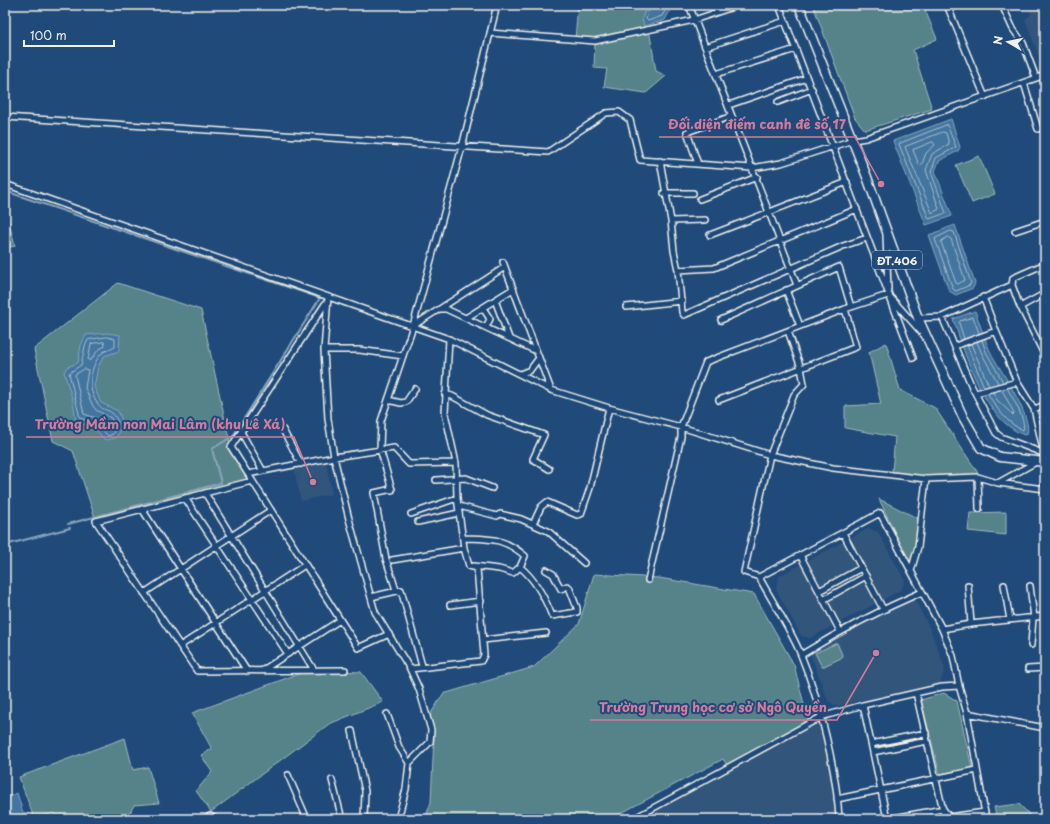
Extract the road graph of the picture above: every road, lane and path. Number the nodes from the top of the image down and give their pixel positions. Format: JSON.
{"nodes":[{"id":1,"x":497,"y":5,"type":"edge"},
{"id":2,"x":689,"y":5,"type":"edge"},
{"id":3,"x":739,"y":5,"type":"edge"},
{"id":4,"x":779,"y":5,"type":"edge"},
{"id":5,"x":799,"y":5,"type":"edge"},
{"id":6,"x":948,"y":5,"type":"edge"},
{"id":7,"x":1002,"y":5,"type":"edge"},
{"id":8,"x":694,"y":20,"type":"junction"},
{"id":9,"x":785,"y":21,"type":"junction"},
{"id":10,"x":490,"y":33,"type":"junction"},
{"id":11,"x":705,"y":48,"type":"junction"},
{"id":12,"x":796,"y":49,"type":"junction"},
{"id":13,"x":716,"y":74,"type":"junction"},
{"id":14,"x":1044,"y":75,"type":"edge"},
{"id":15,"x":807,"y":78,"type":"junction"},
{"id":16,"x":1036,"y":78,"type":"junction"},
{"id":17,"x":1024,"y":83,"type":"junction"},
{"id":18,"x":1045,"y":84,"type":"edge"},
{"id":19,"x":812,"y":89,"type":"junction"},
{"id":20,"x":985,"y":97,"type":"junction"},
{"id":21,"x":778,"y":102,"type":"dead end"},
{"id":22,"x":729,"y":104,"type":"junction"},
{"id":23,"x":732,"y":116,"type":"junction"},
{"id":24,"x":5,"y":117,"type":"edge"},
{"id":25,"x":1038,"y":129,"type":"dead end"},
{"id":26,"x":853,"y":140,"type":"junction"},
{"id":27,"x":833,"y":146,"type":"junction"},
{"id":28,"x":462,"y":147,"type":"junction"},
{"id":29,"x":660,"y":161,"type":"junction"},
{"id":30,"x":698,"y":164,"type":"junction"},
{"id":31,"x":752,"y":168,"type":"junction"},
{"id":32,"x":756,"y":178,"type":"junction"},
{"id":33,"x":847,"y":182,"type":"junction"},
{"id":34,"x":5,"y":184,"type":"edge"},
{"id":35,"x":664,"y":192,"type":"junction"},
{"id":36,"x":693,"y":193,"type":"dead end"},
{"id":37,"x":700,"y":199,"type":"dead end"},
{"id":38,"x":857,"y":209,"type":"junction"},
{"id":39,"x":768,"y":213,"type":"junction"},
{"id":40,"x":704,"y":220,"type":"dead end"},
{"id":41,"x":671,"y":221,"type":"junction"},
{"id":42,"x":1045,"y":221,"type":"edge"},
{"id":43,"x":885,"y":228,"type":"junction"},
{"id":44,"x":1014,"y":231,"type":"dead end"},
{"id":45,"x":710,"y":235,"type":"dead end"},
{"id":46,"x":867,"y":238,"type":"junction"},
{"id":47,"x":779,"y":240,"type":"junction"},
{"id":48,"x":1045,"y":264,"type":"edge"},
{"id":49,"x":790,"y":269,"type":"junction"},
{"id":50,"x":678,"y":270,"type":"junction"},
{"id":51,"x":797,"y":285,"type":"junction"},
{"id":52,"x":1012,"y":285,"type":"junction"},
{"id":53,"x":513,"y":289,"type":"junction"},
{"id":54,"x":786,"y":290,"type":"junction"},
{"id":55,"x":1044,"y":294,"type":"dead end"},
{"id":56,"x":888,"y":295,"type":"junction"},
{"id":57,"x":328,"y":297,"type":"junction"},
{"id":58,"x":983,"y":297,"type":"junction"},
{"id":59,"x":495,"y":300,"type":"junction"},
{"id":60,"x":682,"y":301,"type":"junction"},
{"id":61,"x":326,"y":302,"type":"junction"},
{"id":62,"x":1020,"y":306,"type":"junction"},
{"id":63,"x":626,"y":307,"type":"dead end"},
{"id":64,"x":483,"y":308,"type":"junction"},
{"id":65,"x":848,"y":308,"type":"junction"},
{"id":66,"x":440,"y":309,"type":"junction"},
{"id":67,"x":942,"y":316,"type":"junction"},
{"id":68,"x":501,"y":317,"type":"junction"},
{"id":69,"x":466,"y":318,"type":"junction"},
{"id":70,"x":918,"y":318,"type":"junction"},
{"id":71,"x":490,"y":319,"type":"junction"},
{"id":72,"x":721,"y":320,"type":"dead end"},
{"id":73,"x":413,"y":326,"type":"junction"},
{"id":74,"x":800,"y":326,"type":"junction"},
{"id":75,"x":486,"y":327,"type":"junction"},
{"id":76,"x":996,"y":330,"type":"junction"},
{"id":77,"x":788,"y":331,"type":"junction"},
{"id":78,"x":449,"y":338,"type":"junction"},
{"id":79,"x":509,"y":338,"type":"junction"},
{"id":80,"x":929,"y":340,"type":"junction"},
{"id":81,"x":1042,"y":341,"type":"edge"},
{"id":82,"x":955,"y":346,"type":"junction"},
{"id":83,"x":324,"y":350,"type":"junction"},
{"id":84,"x":536,"y":351,"type":"junction"},
{"id":85,"x":403,"y":356,"type":"junction"},
{"id":86,"x":1045,"y":356,"type":"edge"},
{"id":87,"x":539,"y":358,"type":"junction"},
{"id":88,"x":912,"y":358,"type":"dead end"},
{"id":89,"x":801,"y":368,"type":"junction"},
{"id":90,"x":520,"y":374,"type":"junction"},
{"id":91,"x":1017,"y":382,"type":"junction"},
{"id":92,"x":415,"y":390,"type":"dead end"},
{"id":93,"x":551,"y":390,"type":"junction"},
{"id":94,"x":976,"y":393,"type":"junction"},
{"id":95,"x":445,"y":394,"type":"junction"},
{"id":96,"x":388,"y":400,"type":"junction"},
{"id":97,"x":719,"y":400,"type":"dead end"},
{"id":98,"x":1045,"y":405,"type":"edge"},
{"id":99,"x":609,"y":408,"type":"junction"},
{"id":100,"x":1034,"y":409,"type":"junction"},
{"id":101,"x":681,"y":427,"type":"junction"},
{"id":102,"x":282,"y":430,"type":"dead end"},
{"id":103,"x":241,"y":432,"type":"junction"},
{"id":104,"x":380,"y":449,"type":"junction"},
{"id":105,"x":770,"y":455,"type":"junction"},
{"id":106,"x":334,"y":457,"type":"junction"},
{"id":107,"x":1043,"y":458,"type":"edge"},
{"id":108,"x":456,"y":463,"type":"junction"},
{"id":109,"x":301,"y":464,"type":"junction"},
{"id":110,"x":549,"y":469,"type":"dead end"},
{"id":111,"x":263,"y":471,"type":"junction"},
{"id":112,"x":248,"y":474,"type":"junction"},
{"id":113,"x":978,"y":477,"type":"junction"},
{"id":114,"x":456,"y":478,"type":"junction"},
{"id":115,"x":926,"y":479,"type":"junction"},
{"id":116,"x":436,"y":480,"type":"dead end"},
{"id":117,"x":252,"y":481,"type":"junction"},
{"id":118,"x":998,"y":483,"type":"junction"},
{"id":119,"x":492,"y":488,"type":"dead end"},
{"id":120,"x":1045,"y":489,"type":"edge"},
{"id":121,"x":205,"y":493,"type":"junction"},
{"id":122,"x":186,"y":498,"type":"junction"},
{"id":123,"x":457,"y":498,"type":"junction"},
{"id":124,"x":459,"y":506,"type":"junction"},
{"id":125,"x":142,"y":509,"type":"junction"},
{"id":126,"x":979,"y":509,"type":"dead end"},
{"id":127,"x":271,"y":510,"type":"junction"},
{"id":128,"x":459,"y":513,"type":"junction"},
{"id":129,"x":411,"y":514,"type":"dead end"},
{"id":130,"x":418,"y":522,"type":"dead end"},
{"id":131,"x":533,"y":524,"type":"junction"},
{"id":132,"x":843,"y":533,"type":"junction"},
{"id":133,"x":231,"y":536,"type":"junction"},
{"id":134,"x":463,"y":538,"type":"junction"},
{"id":135,"x":217,"y":545,"type":"junction"},
{"id":136,"x":464,"y":548,"type":"junction"},
{"id":137,"x":800,"y":555,"type":"junction"},
{"id":138,"x":392,"y":560,"type":"dead end"},
{"id":139,"x":584,"y":563,"type":"dead end"},
{"id":140,"x":305,"y":565,"type":"junction"},
{"id":141,"x":469,"y":566,"type":"junction"},
{"id":142,"x":520,"y":567,"type":"junction"},
{"id":143,"x":861,"y":568,"type":"junction"},
{"id":144,"x":181,"y":569,"type":"junction"},
{"id":145,"x":546,"y":570,"type":"dead end"},
{"id":146,"x":911,"y":571,"type":"junction"},
{"id":147,"x":866,"y":576,"type":"junction"},
{"id":148,"x":759,"y":577,"type":"junction"},
{"id":149,"x":648,"y":580,"type":"dead end"},
{"id":150,"x":968,"y":585,"type":"dead end"},
{"id":151,"x":1004,"y":585,"type":"dead end"},
{"id":152,"x":1030,"y":586,"type":"dead end"},
{"id":153,"x":396,"y":590,"type":"junction"},
{"id":154,"x":265,"y":591,"type":"junction"},
{"id":155,"x":819,"y":591,"type":"junction"},
{"id":156,"x":922,"y":592,"type":"junction"},
{"id":157,"x":144,"y":593,"type":"junction"},
{"id":158,"x":372,"y":597,"type":"junction"},
{"id":159,"x":252,"y":599,"type":"junction"},
{"id":160,"x":481,"y":600,"type":"junction"},
{"id":161,"x":823,"y":600,"type":"junction"},
{"id":162,"x":450,"y":605,"type":"dead end"},
{"id":163,"x":883,"y":609,"type":"junction"},
{"id":164,"x":1045,"y":616,"type":"edge"},
{"id":165,"x":1033,"y":618,"type":"junction"},
{"id":166,"x":340,"y":620,"type":"junction"},
{"id":167,"x":1010,"y":620,"type":"junction"},
{"id":168,"x":216,"y":623,"type":"junction"},
{"id":169,"x":971,"y":624,"type":"junction"},
{"id":170,"x":942,"y":629,"type":"junction"},
{"id":171,"x":840,"y":631,"type":"junction"},
{"id":172,"x":546,"y":633,"type":"dead end"},
{"id":173,"x":388,"y":634,"type":"junction"},
{"id":174,"x":483,"y":640,"type":"junction"},
{"id":175,"x":180,"y":646,"type":"junction"},
{"id":176,"x":300,"y":646,"type":"junction"},
{"id":177,"x":1031,"y":646,"type":"dead end"},
{"id":178,"x":288,"y":654,"type":"junction"},
{"id":179,"x":801,"y":655,"type":"junction"},
{"id":180,"x":422,"y":666,"type":"junction"},
{"id":181,"x":1045,"y":668,"type":"edge"},
{"id":182,"x":410,"y":669,"type":"junction"},
{"id":183,"x":1028,"y":669,"type":"dead end"},
{"id":184,"x":314,"y":670,"type":"junction"},
{"id":185,"x":345,"y":670,"type":"dead end"},
{"id":186,"x":247,"y":671,"type":"junction"},
{"id":187,"x":262,"y":671,"type":"junction"},
{"id":188,"x":959,"y":686,"type":"junction"},
{"id":189,"x":916,"y":693,"type":"junction"},
{"id":190,"x":863,"y":705,"type":"junction"},
{"id":191,"x":967,"y":713,"type":"junction"},
{"id":192,"x":387,"y":714,"type":"dead end"},
{"id":193,"x":821,"y":717,"type":"junction"},
{"id":194,"x":1045,"y":728,"type":"edge"},
{"id":195,"x":352,"y":731,"type":"dead end"},
{"id":196,"x":926,"y":733,"type":"junction"},
{"id":197,"x":927,"y":741,"type":"junction"},
{"id":198,"x":871,"y":744,"type":"junction"},
{"id":199,"x":873,"y":752,"type":"junction"},
{"id":200,"x":409,"y":762,"type":"junction"},
{"id":201,"x":977,"y":770,"type":"junction"},
{"id":202,"x":288,"y":775,"type":"dead end"},
{"id":203,"x":937,"y":779,"type":"junction"},
{"id":204,"x":332,"y":780,"type":"dead end"},
{"id":205,"x":881,"y":790,"type":"junction"},
{"id":206,"x":837,"y":799,"type":"junction"},
{"id":207,"x":943,"y":809,"type":"junction"},
{"id":208,"x":985,"y":812,"type":"junction"},
{"id":209,"x":636,"y":818,"type":"edge"},
{"id":210,"x":948,"y":818,"type":"edge"},
{"id":211,"x":206,"y":819,"type":"edge"},
{"id":212,"x":216,"y":819,"type":"edge"},
{"id":213,"x":307,"y":819,"type":"edge"},
{"id":214,"x":342,"y":819,"type":"edge"},
{"id":215,"x":363,"y":819,"type":"edge"},
{"id":216,"x":398,"y":819,"type":"edge"},
{"id":217,"x":840,"y":819,"type":"edge"},
{"id":218,"x":887,"y":819,"type":"edge"},
{"id":219,"x":986,"y":819,"type":"edge"}],
"edges":[{"from":1,"to":10,"type":"street"},
{"from":2,"to":8,"type":"street"},
{"from":3,"to":8,"type":"street"},
{"from":4,"to":9,"type":"street"},
{"from":5,"to":26,"type":"main road","number":"ĐT.406"},
{"from":6,"to":20,"type":"street"},
{"from":7,"to":16,"type":"street"},
{"from":8,"to":10,"type":"street"},
{"from":8,"to":11,"type":"street"},
{"from":9,"to":11,"type":"street"},
{"from":9,"to":12,"type":"street"},
{"from":10,"to":28,"type":"street"},
{"from":11,"to":13,"type":"street"},
{"from":12,"to":13,"type":"street"},
{"from":12,"to":15,"type":"street"},
{"from":13,"to":22,"type":"street"},
{"from":14,"to":16,"type":"street"},
{"from":14,"to":18,"type":"street"},
{"from":15,"to":19,"type":"street"},
{"from":15,"to":22,"type":"street"},
{"from":16,"to":17,"type":"street"},
{"from":17,"to":20,"type":"street"},
{"from":17,"to":25,"type":"street"},
{"from":19,"to":21,"type":"street"},
{"from":19,"to":27,"type":"street"},
{"from":20,"to":26,"type":"street"},
{"from":22,"to":23,"type":"street"},
{"from":23,"to":30,"type":"street"},
{"from":23,"to":31,"type":"street"},
{"from":24,"to":28,"type":"street"},
{"from":26,"to":27,"type":"street"},
{"from":26,"to":43,"type":"main road","number":"ĐT.406"},
{"from":27,"to":31,"type":"street"},
{"from":27,"to":33,"type":"street"},
{"from":28,"to":29,"type":"street"},
{"from":28,"to":73,"type":"street"},
{"from":29,"to":30,"type":"street"},
{"from":29,"to":35,"type":"street"},
{"from":30,"to":31,"type":"street"},
{"from":31,"to":32,"type":"street"},
{"from":32,"to":37,"type":"street"},
{"from":32,"to":39,"type":"street"},
{"from":33,"to":38,"type":"street"},
{"from":33,"to":39,"type":"street"},
{"from":34,"to":57,"type":"street"},
{"from":35,"to":36,"type":"street"},
{"from":35,"to":41,"type":"street"},
{"from":38,"to":46,"type":"street"},
{"from":38,"to":47,"type":"street"},
{"from":39,"to":45,"type":"street"},
{"from":39,"to":47,"type":"street"},
{"from":40,"to":41,"type":"street"},
{"from":41,"to":50,"type":"street"},
{"from":42,"to":44,"type":"street"},
{"from":43,"to":56,"type":"street"},
{"from":43,"to":70,"type":"main road","number":"ĐT.406"},
{"from":46,"to":49,"type":"street"},
{"from":46,"to":56,"type":"street"},
{"from":47,"to":49,"type":"street"},
{"from":47,"to":50,"type":"street"},
{"from":48,"to":52,"type":"street"},
{"from":49,"to":51,"type":"street"},
{"from":49,"to":60,"type":"street"},
{"from":50,"to":60,"type":"street"},
{"from":51,"to":54,"type":"street"},
{"from":51,"to":65,"type":"street"},
{"from":52,"to":58,"type":"street"},
{"from":52,"to":62,"type":"street"},
{"from":53,"to":59,"type":"street"},
{"from":53,"to":66,"type":"street"},
{"from":53,"to":84,"type":"street"},
{"from":54,"to":72,"type":"street"},
{"from":54,"to":74,"type":"street"},
{"from":55,"to":62,"type":"street"},
{"from":56,"to":65,"type":"street"},
{"from":56,"to":80,"type":"street"},
{"from":56,"to":88,"type":"street"},
{"from":57,"to":61,"type":"street"},
{"from":57,"to":73,"type":"street"},
{"from":58,"to":67,"type":"street"},
{"from":58,"to":76,"type":"street"},
{"from":59,"to":64,"type":"street"},
{"from":59,"to":68,"type":"street"},
{"from":60,"to":63,"type":"street"},
{"from":61,"to":83,"type":"street"},
{"from":61,"to":103,"type":"street"},
{"from":62,"to":81,"type":"street"},
{"from":64,"to":69,"type":"street"},
{"from":64,"to":71,"type":"street"},
{"from":65,"to":74,"type":"street"},
{"from":65,"to":89,"type":"street"},
{"from":66,"to":69,"type":"street"},
{"from":66,"to":73,"type":"street"},
{"from":67,"to":70,"type":"street"},
{"from":67,"to":82,"type":"street"},
{"from":68,"to":71,"type":"street"},
{"from":68,"to":79,"type":"street"},
{"from":69,"to":75,"type":"street"},
{"from":70,"to":80,"type":"main road","number":"ĐT.406"},
{"from":71,"to":75,"type":"street"},
{"from":73,"to":78,"type":"street"},
{"from":73,"to":85,"type":"street"},
{"from":74,"to":77,"type":"street"},
{"from":75,"to":79,"type":"street"},
{"from":76,"to":82,"type":"street"},
{"from":76,"to":91,"type":"street"},
{"from":77,"to":89,"type":"street"},
{"from":77,"to":101,"type":"street"},
{"from":78,"to":90,"type":"street"},
{"from":78,"to":95,"type":"street"},
{"from":79,"to":84,"type":"street"},
{"from":80,"to":107,"type":"main road","number":"ĐT.406"},
{"from":81,"to":86,"type":"street"},
{"from":82,"to":94,"type":"street"},
{"from":83,"to":85,"type":"street"},
{"from":83,"to":106,"type":"street"},
{"from":84,"to":87,"type":"street"},
{"from":85,"to":96,"type":"street"},
{"from":87,"to":90,"type":"street"},
{"from":87,"to":93,"type":"street"},
{"from":89,"to":97,"type":"street"},
{"from":89,"to":105,"type":"street"},
{"from":90,"to":93,"type":"street"},
{"from":91,"to":94,"type":"street"},
{"from":91,"to":100,"type":"street"},
{"from":92,"to":96,"type":"street"},
{"from":93,"to":99,"type":"street"},
{"from":94,"to":107,"type":"street"},
{"from":95,"to":108,"type":"street"},
{"from":95,"to":110,"type":"street"},
{"from":96,"to":104,"type":"street"},
{"from":98,"to":100,"type":"street"},
{"from":99,"to":101,"type":"street"},
{"from":99,"to":131,"type":"street"},
{"from":100,"to":107,"type":"street"},
{"from":101,"to":105,"type":"street"},
{"from":101,"to":149,"type":"street"},
{"from":102,"to":109,"type":"street"},
{"from":103,"to":111,"type":"street"},
{"from":103,"to":112,"type":"street"},
{"from":104,"to":106,"type":"street"},
{"from":104,"to":108,"type":"street"},
{"from":104,"to":153,"type":"street"},
{"from":105,"to":115,"type":"street"},
{"from":105,"to":148,"type":"street"},
{"from":106,"to":109,"type":"street"},
{"from":106,"to":158,"type":"street"},
{"from":107,"to":118,"type":"street"},
{"from":108,"to":114,"type":"street"},
{"from":109,"to":111,"type":"street"},
{"from":111,"to":112,"type":"street"},
{"from":112,"to":117,"type":"street"},
{"from":113,"to":115,"type":"street"},
{"from":113,"to":118,"type":"street"},
{"from":113,"to":126,"type":"street"},
{"from":114,"to":116,"type":"street"},
{"from":114,"to":119,"type":"street"},
{"from":114,"to":123,"type":"street"},
{"from":115,"to":146,"type":"street"},
{"from":117,"to":121,"type":"street"},
{"from":117,"to":127,"type":"street"},
{"from":118,"to":120,"type":"street"},
{"from":121,"to":122,"type":"street"},
{"from":121,"to":133,"type":"street"},
{"from":122,"to":125,"type":"street"},
{"from":122,"to":135,"type":"street"},
{"from":123,"to":124,"type":"street"},
{"from":123,"to":129,"type":"street"},
{"from":124,"to":128,"type":"street"},
{"from":124,"to":131,"type":"street"},
{"from":125,"to":144,"type":"street"},
{"from":125,"to":157,"type":"street"},
{"from":127,"to":133,"type":"street"},
{"from":127,"to":140,"type":"street"},
{"from":128,"to":130,"type":"street"},
{"from":128,"to":134,"type":"street"},
{"from":131,"to":139,"type":"street"},
{"from":132,"to":137,"type":"street"},
{"from":132,"to":143,"type":"street"},
{"from":132,"to":146,"type":"street"},
{"from":133,"to":135,"type":"street"},
{"from":133,"to":154,"type":"street"},
{"from":134,"to":136,"type":"street"},
{"from":134,"to":142,"type":"street"},
{"from":135,"to":144,"type":"street"},
{"from":135,"to":159,"type":"street"},
{"from":136,"to":138,"type":"street"},
{"from":136,"to":141,"type":"street"},
{"from":137,"to":148,"type":"street"},
{"from":137,"to":155,"type":"street"},
{"from":140,"to":154,"type":"street"},
{"from":140,"to":166,"type":"street"},
{"from":141,"to":142,"type":"street"},
{"from":141,"to":160,"type":"street"},
{"from":142,"to":145,"type":"street"},
{"from":143,"to":147,"type":"street"},
{"from":143,"to":155,"type":"street"},
{"from":144,"to":157,"type":"street"},
{"from":144,"to":168,"type":"street"},
{"from":146,"to":156,"type":"street"},
{"from":147,"to":161,"type":"street"},
{"from":147,"to":163,"type":"street"},
{"from":148,"to":179,"type":"street"},
{"from":150,"to":169,"type":"street"},
{"from":151,"to":167,"type":"street"},
{"from":152,"to":165,"type":"street"},
{"from":153,"to":158,"type":"street"},
{"from":153,"to":180,"type":"street"},
{"from":154,"to":159,"type":"street"},
{"from":154,"to":176,"type":"street"},
{"from":155,"to":161,"type":"street"},
{"from":156,"to":163,"type":"street"},
{"from":156,"to":170,"type":"street"},
{"from":157,"to":175,"type":"street"},
{"from":158,"to":173,"type":"street"},
{"from":159,"to":168,"type":"street"},
{"from":159,"to":178,"type":"street"},
{"from":160,"to":162,"type":"street"},
{"from":160,"to":174,"type":"street"},
{"from":161,"to":171,"type":"street"},
{"from":163,"to":171,"type":"street"},
{"from":164,"to":165,"type":"street"},
{"from":165,"to":167,"type":"street"},
{"from":165,"to":177,"type":"street"},
{"from":166,"to":173,"type":"street"},
{"from":166,"to":176,"type":"street"},
{"from":167,"to":169,"type":"street"},
{"from":168,"to":175,"type":"street"},
{"from":168,"to":186,"type":"street"},
{"from":169,"to":170,"type":"street"},
{"from":170,"to":188,"type":"street"},
{"from":171,"to":179,"type":"street"},
{"from":172,"to":174,"type":"street"},
{"from":173,"to":182,"type":"street"},
{"from":174,"to":180,"type":"street"},
{"from":175,"to":186,"type":"street"},
{"from":176,"to":178,"type":"street"},
{"from":176,"to":184,"type":"street"},
{"from":178,"to":187,"type":"street"},
{"from":179,"to":193,"type":"street"},
{"from":180,"to":182,"type":"street"},
{"from":181,"to":183,"type":"street"},
{"from":182,"to":200,"type":"street"},
{"from":184,"to":185,"type":"street"},
{"from":184,"to":187,"type":"street"},
{"from":186,"to":187,"type":"street"},
{"from":188,"to":189,"type":"street"},
{"from":188,"to":191,"type":"street"},
{"from":189,"to":190,"type":"street"},
{"from":189,"to":196,"type":"street"},
{"from":190,"to":193,"type":"street"},
{"from":190,"to":198,"type":"street"},
{"from":191,"to":194,"type":"street"},
{"from":191,"to":201,"type":"street"},
{"from":192,"to":200,"type":"street"},
{"from":193,"to":206,"type":"street"},
{"from":193,"to":209,"type":"street"},
{"from":195,"to":215,"type":"street"},
{"from":196,"to":197,"type":"street"},
{"from":196,"to":198,"type":"street"},
{"from":197,"to":199,"type":"street"},
{"from":197,"to":203,"type":"street"},
{"from":198,"to":199,"type":"street"},
{"from":199,"to":205,"type":"street"},
{"from":200,"to":216,"type":"street"},
{"from":201,"to":203,"type":"street"},
{"from":201,"to":208,"type":"street"},
{"from":202,"to":213,"type":"street"},
{"from":203,"to":205,"type":"street"},
{"from":203,"to":207,"type":"street"},
{"from":204,"to":214,"type":"street"},
{"from":205,"to":206,"type":"street"},
{"from":205,"to":218,"type":"street"},
{"from":206,"to":217,"type":"street"},
{"from":207,"to":210,"type":"street"},
{"from":207,"to":218,"type":"street"},
{"from":208,"to":210,"type":"street"},
{"from":208,"to":219,"type":"street"},
{"from":211,"to":212,"type":"street"},
{"from":215,"to":216,"type":"street"}]}
